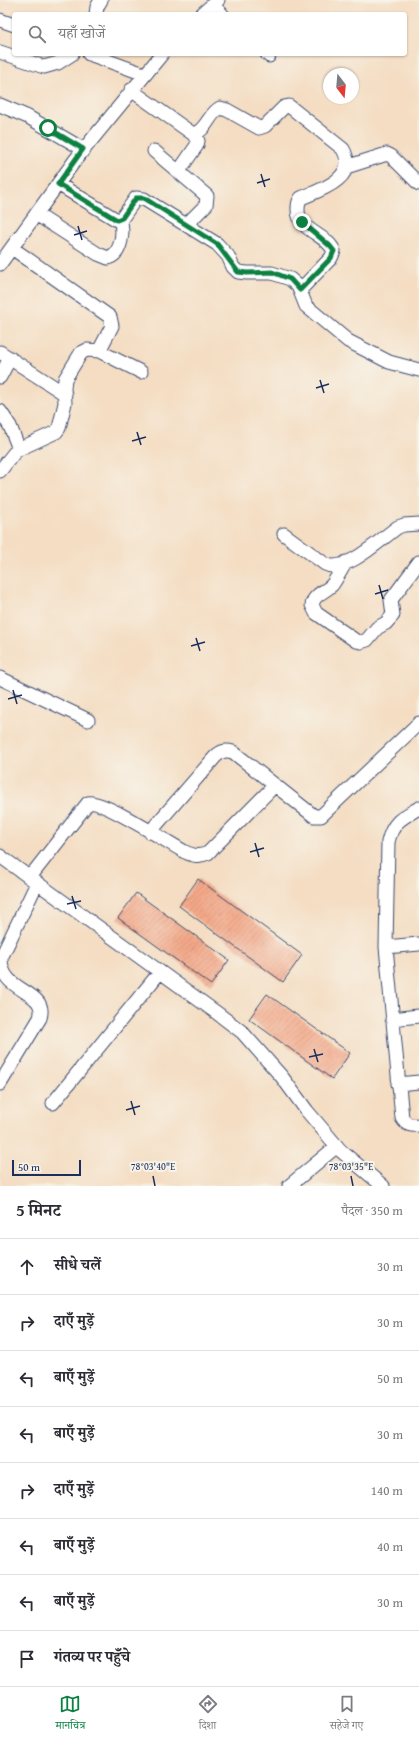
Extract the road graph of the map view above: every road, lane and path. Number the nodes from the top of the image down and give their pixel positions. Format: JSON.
{"nodes":[{"id":1,"x":100,"y":0,"type":"edge"},
{"id":2,"x":215,"y":2,"type":"edge"},
{"id":3,"x":96,"y":12,"type":"edge"},
{"id":4,"x":204,"y":12,"type":"edge"},
{"id":5,"x":221,"y":12,"type":"edge"},
{"id":6,"x":0,"y":20,"type":"edge"},
{"id":7,"x":12,"y":24,"type":"edge"},
{"id":8,"x":0,"y":52,"type":"edge"},
{"id":9,"x":69,"y":56,"type":"edge"},
{"id":10,"x":94,"y":56,"type":"edge"},
{"id":11,"x":160,"y":56,"type":"edge"},
{"id":12,"x":144,"y":74,"type":"junction"},
{"id":13,"x":131,"y":90,"type":"junction"},
{"id":14,"x":0,"y":105,"type":"edge"},
{"id":15,"x":194,"y":134,"type":"junction"},
{"id":16,"x":83,"y":149,"type":"junction"},
{"id":17,"x":154,"y":151,"type":"dead end"},
{"id":18,"x":346,"y":166,"type":"junction"},
{"id":19,"x":179,"y":171,"type":"junction"},
{"id":20,"x":58,"y":184,"type":"junction"},
{"id":21,"x":419,"y":184,"type":"edge"},
{"id":22,"x":36,"y":214,"type":"junction"},
{"id":23,"x":120,"y":220,"type":"junction"},
{"id":24,"x":186,"y":225,"type":"junction"},
{"id":25,"x":12,"y":248,"type":"junction"},
{"id":26,"x":0,"y":264,"type":"edge"},
{"id":27,"x":300,"y":290,"type":"junction"},
{"id":28,"x":100,"y":350,"type":"junction"},
{"id":29,"x":5,"y":355,"type":"edge"},
{"id":30,"x":419,"y":370,"type":"edge"},
{"id":31,"x":141,"y":372,"type":"dead end"},
{"id":32,"x":0,"y":377,"type":"edge"},
{"id":33,"x":65,"y":394,"type":"junction"},
{"id":34,"x":0,"y":411,"type":"edge"},
{"id":35,"x":19,"y":449,"type":"junction"},
{"id":36,"x":0,"y":471,"type":"edge"},
{"id":37,"x":419,"y":524,"type":"edge"},
{"id":38,"x":284,"y":534,"type":"dead end"},
{"id":39,"x":346,"y":562,"type":"junction"},
{"id":40,"x":419,"y":562,"type":"edge"},
{"id":41,"x":0,"y":678,"type":"edge"},
{"id":42,"x":88,"y":720,"type":"dead end"},
{"id":43,"x":419,"y":724,"type":"edge"},
{"id":44,"x":275,"y":785,"type":"junction"},
{"id":45,"x":419,"y":808,"type":"edge"},
{"id":46,"x":150,"y":832,"type":"junction"},
{"id":47,"x":0,"y":856,"type":"edge"},
{"id":48,"x":33,"y":880,"type":"junction"},
{"id":49,"x":419,"y":944,"type":"edge"},
{"id":50,"x":386,"y":947,"type":"junction"},
{"id":51,"x":160,"y":972,"type":"junction"},
{"id":52,"x":419,"y":1016,"type":"edge"},
{"id":53,"x":392,"y":1019,"type":"junction"},
{"id":54,"x":419,"y":1082,"type":"edge"},
{"id":55,"x":0,"y":1084,"type":"edge"},
{"id":56,"x":398,"y":1084,"type":"junction"},
{"id":57,"x":53,"y":1103,"type":"dead end"},
{"id":58,"x":419,"y":1125,"type":"edge"},
{"id":59,"x":336,"y":1146,"type":"junction"},
{"id":60,"x":289,"y":1186,"type":"edge"},
{"id":61,"x":383,"y":1186,"type":"edge"}],
"edges":[{"from":1,"to":3,"type":"street"},
{"from":2,"to":4,"type":"street"},
{"from":2,"to":5,"type":"street"},
{"from":6,"to":7,"type":"street"},
{"from":8,"to":9,"type":"street"},
{"from":10,"to":12,"type":"street"},
{"from":11,"to":12,"type":"street"},
{"from":12,"to":13,"type":"street"},
{"from":13,"to":15,"type":"street"},
{"from":13,"to":16,"type":"street"},
{"from":14,"to":16,"type":"street"},
{"from":15,"to":18,"type":"street"},
{"from":15,"to":19,"type":"street"},
{"from":16,"to":20,"type":"street"},
{"from":17,"to":19,"type":"street"},
{"from":18,"to":21,"type":"street"},
{"from":18,"to":27,"type":"street"},
{"from":19,"to":24,"type":"street"},
{"from":20,"to":22,"type":"street"},
{"from":20,"to":23,"type":"street"},
{"from":22,"to":23,"type":"street"},
{"from":22,"to":25,"type":"street"},
{"from":23,"to":24,"type":"street"},
{"from":24,"to":27,"type":"street"},
{"from":25,"to":26,"type":"street"},
{"from":25,"to":28,"type":"street"},
{"from":27,"to":30,"type":"street"},
{"from":28,"to":31,"type":"street"},
{"from":28,"to":33,"type":"street"},
{"from":29,"to":32,"type":"street"},
{"from":29,"to":33,"type":"street"},
{"from":33,"to":35,"type":"street"},
{"from":34,"to":35,"type":"street"},
{"from":35,"to":36,"type":"street"},
{"from":37,"to":39,"type":"street"},
{"from":38,"to":39,"type":"street"},
{"from":39,"to":40,"type":"street"},
{"from":41,"to":42,"type":"street"},
{"from":43,"to":44,"type":"street"},
{"from":44,"to":46,"type":"street"},
{"from":44,"to":46,"type":"street"},
{"from":45,"to":50,"type":"street"},
{"from":46,"to":48,"type":"street"},
{"from":47,"to":48,"type":"street"},
{"from":48,"to":51,"type":"street"},
{"from":48,"to":55,"type":"street"},
{"from":49,"to":50,"type":"street"},
{"from":50,"to":53,"type":"street"},
{"from":51,"to":57,"type":"street"},
{"from":51,"to":59,"type":"street"},
{"from":52,"to":53,"type":"street"},
{"from":53,"to":56,"type":"street"},
{"from":54,"to":56,"type":"street"},
{"from":56,"to":58,"type":"street"},
{"from":59,"to":60,"type":"street"},
{"from":59,"to":61,"type":"street"}]}
